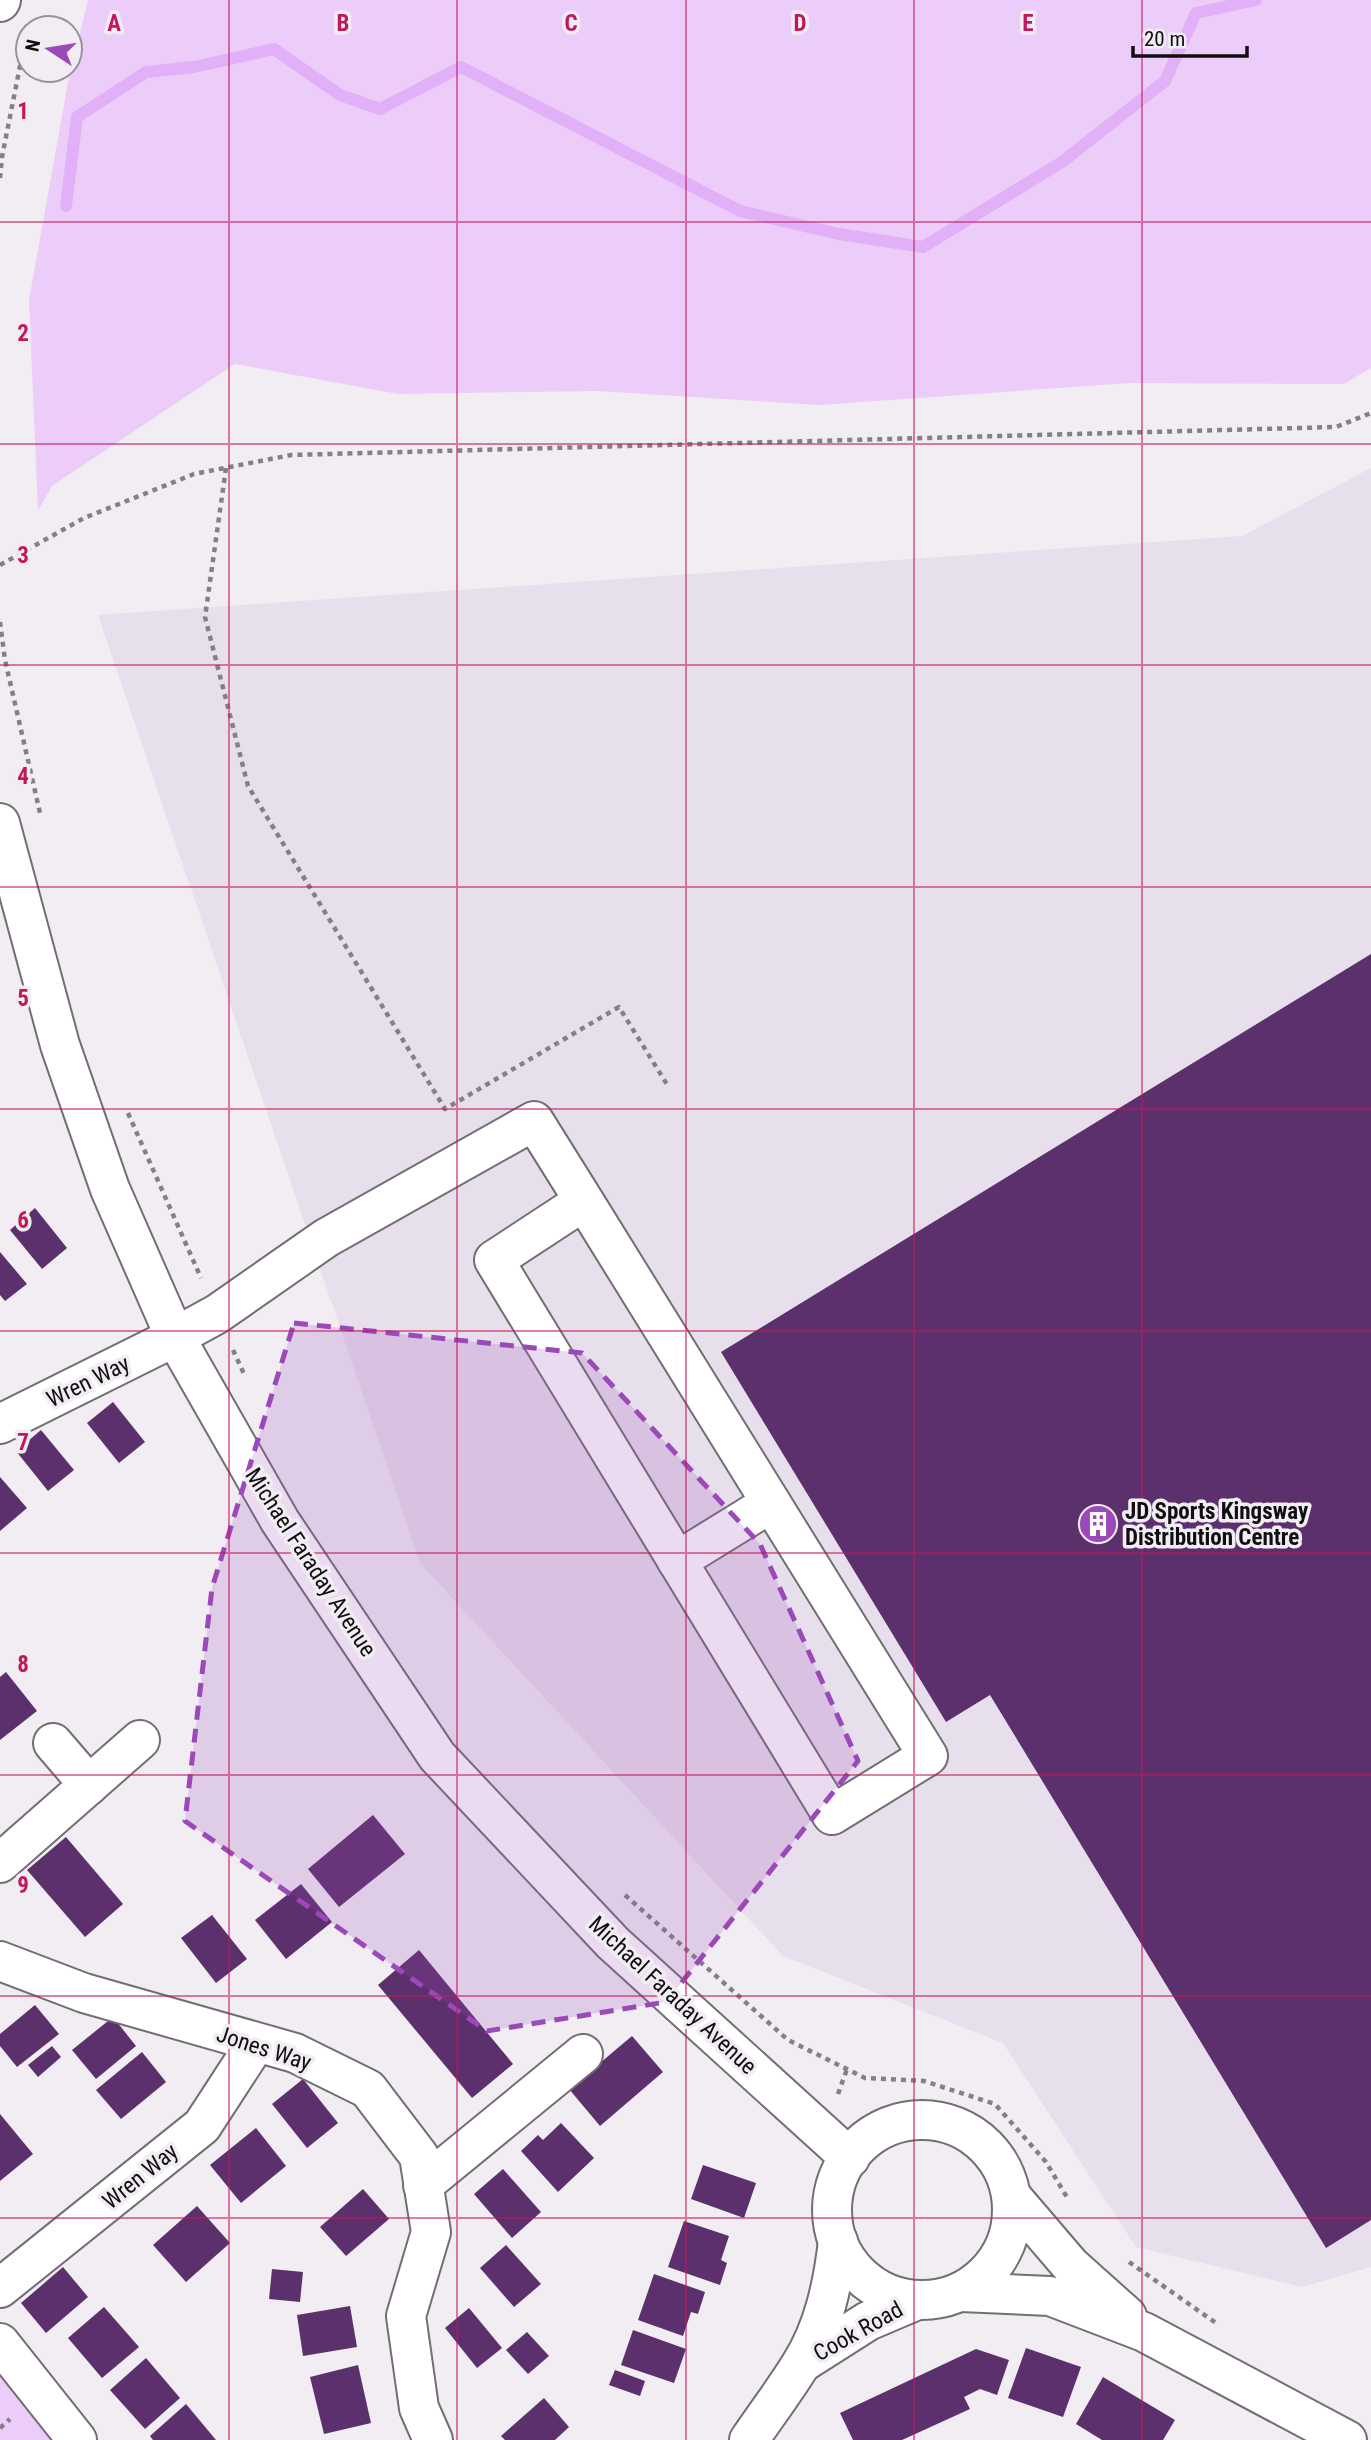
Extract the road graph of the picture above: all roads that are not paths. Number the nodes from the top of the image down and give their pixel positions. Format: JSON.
{"nodes":[{"id":1,"x":0,"y":822,"type":"edge"},
{"id":2,"x":584,"y":1200,"type":"junction"},
{"id":3,"x":175,"y":1338,"type":"junction"},
{"id":4,"x":0,"y":1424,"type":"edge"},
{"id":5,"x":771,"y":1503,"type":"junction"},
{"id":6,"x":677,"y":1561,"type":"junction"},
{"id":7,"x":140,"y":1740,"type":"dead end"},
{"id":8,"x":52,"y":1743,"type":"dead end"},
{"id":9,"x":89,"y":1785,"type":"junction"},
{"id":10,"x":0,"y":1863,"type":"edge"},
{"id":11,"x":0,"y":1961,"type":"edge"},
{"id":12,"x":256,"y":2043,"type":"junction"},
{"id":13,"x":583,"y":2054,"type":"dead end"},
{"id":14,"x":849,"y":2158,"type":"junction"},
{"id":15,"x":423,"y":2185,"type":"junction"},
{"id":16,"x":1012,"y":2197,"type":"junction"},
{"id":17,"x":838,"y":2241,"type":"junction"},
{"id":18,"x":0,"y":2288,"type":"edge"},
{"id":19,"x":961,"y":2292,"type":"junction"},
{"id":20,"x":915,"y":2301,"type":"junction"},
{"id":21,"x":1144,"y":2332,"type":"junction"},
{"id":22,"x":0,"y":2343,"type":"edge"},
{"id":23,"x":802,"y":2363,"type":"junction"},
{"id":24,"x":1371,"y":2425,"type":"edge"},
{"id":25,"x":1337,"y":2435,"type":"edge"},
{"id":26,"x":77,"y":2440,"type":"edge"},
{"id":27,"x":433,"y":2440,"type":"edge"},
{"id":28,"x":749,"y":2440,"type":"edge"}],
"edges":[{"from":1,"to":3,"type":"street","name":"Michael Faraday Avenue"},
{"from":2,"to":3,"type":"street","name":"Wren Way"},
{"from":2,"to":5,"type":"street"},
{"from":2,"to":6,"type":"street"},
{"from":3,"to":4,"type":"street","name":"Wren Way"},
{"from":3,"to":14,"type":"street","name":"Michael Faraday Avenue"},
{"from":5,"to":6,"type":"street"},
{"from":5,"to":6,"type":"street"},
{"from":7,"to":9,"type":"street"},
{"from":8,"to":9,"type":"street"},
{"from":9,"to":10,"type":"street"},
{"from":11,"to":12,"type":"street","name":"Jones Way"},
{"from":12,"to":15,"type":"street","name":"Jones Way"},
{"from":12,"to":18,"type":"street","name":"Wren Way"},
{"from":13,"to":15,"type":"street"},
{"from":14,"to":16,"type":"street"},
{"from":14,"to":17,"type":"street"},
{"from":15,"to":27,"type":"street","name":"Jones Way"},
{"from":16,"to":19,"type":"street"},
{"from":16,"to":21,"type":"street"},
{"from":17,"to":20,"type":"street"},
{"from":17,"to":23,"type":"street","name":"Cook Road"},
{"from":19,"to":20,"type":"street"},
{"from":19,"to":21,"type":"street"},
{"from":20,"to":23,"type":"street","name":"Cook Road"},
{"from":21,"to":25,"type":"street"},
{"from":22,"to":26,"type":"street"},
{"from":23,"to":28,"type":"street","name":"Cook Road"},
{"from":24,"to":25,"type":"street"}]}
